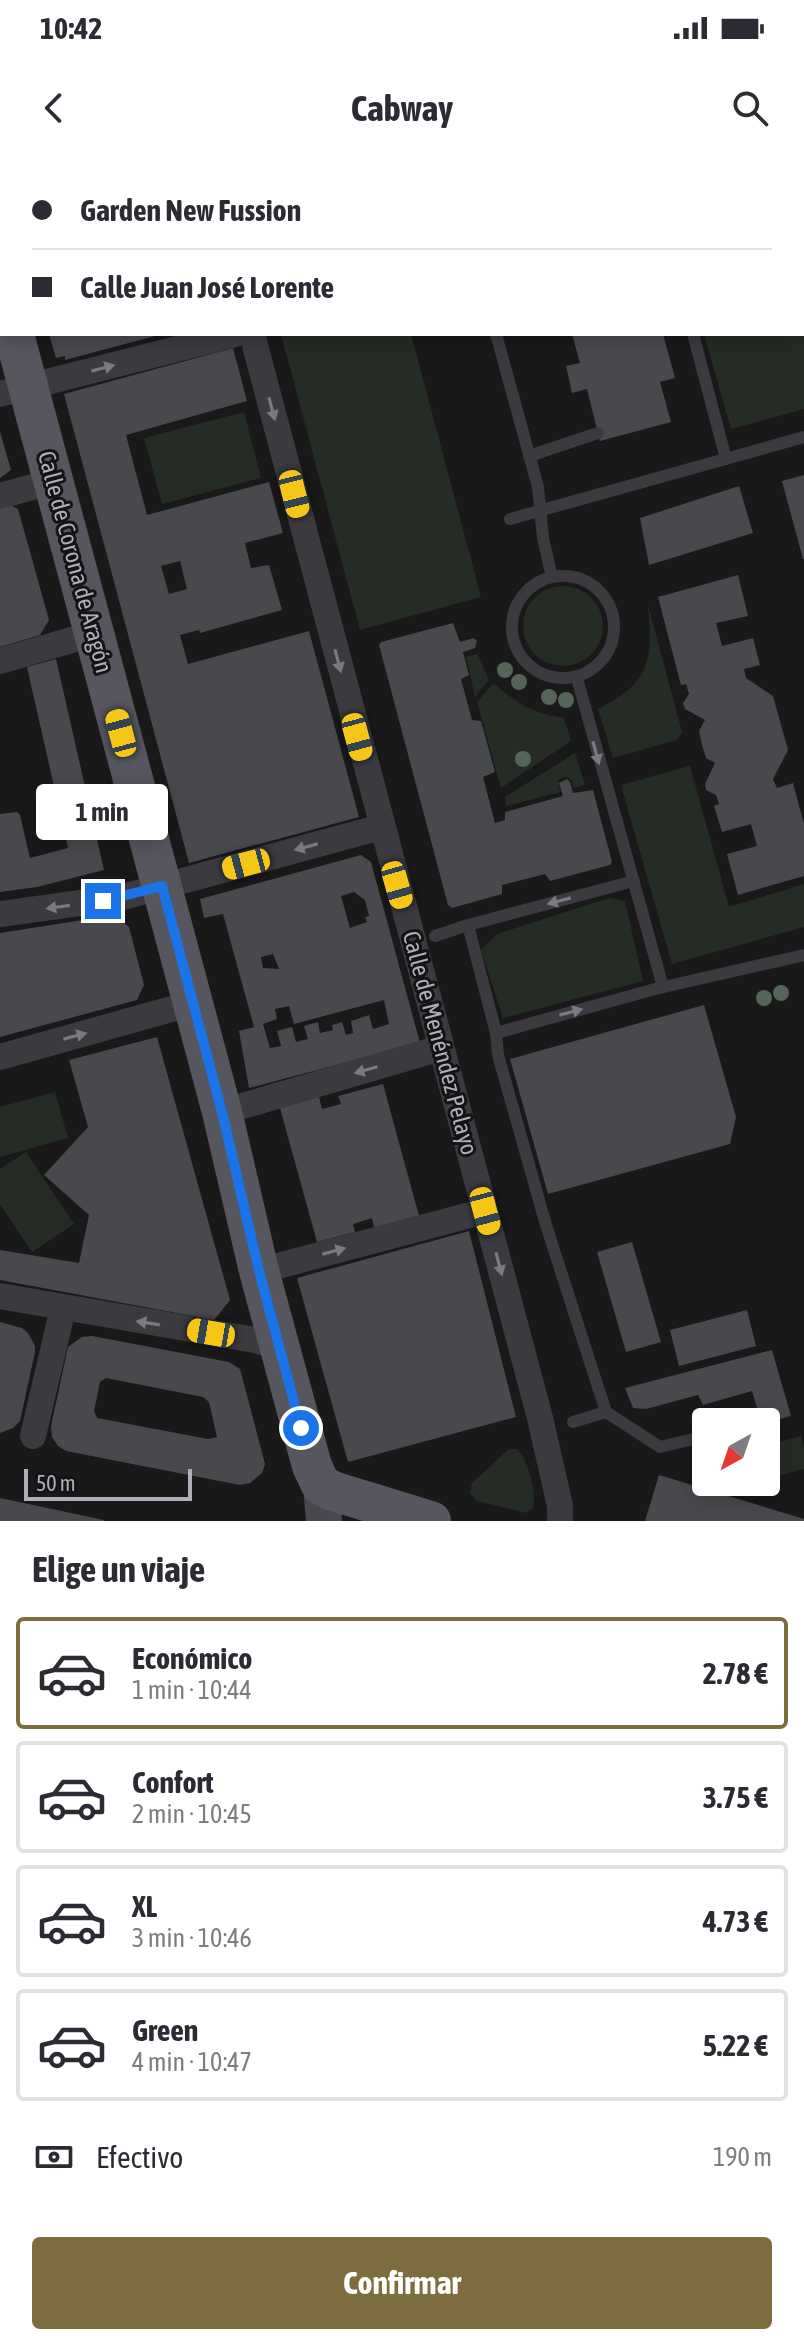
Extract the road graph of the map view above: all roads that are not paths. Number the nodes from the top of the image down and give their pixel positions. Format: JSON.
{"nodes":[{"id":1,"x":14,"y":336,"type":"edge"},
{"id":2,"x":228,"y":336,"type":"edge"},
{"id":3,"x":253,"y":336,"type":"edge"},
{"id":4,"x":497,"y":336,"type":"edge"},
{"id":5,"x":694,"y":336,"type":"edge"},
{"id":6,"x":14,"y":391,"type":"edge"},
{"id":7,"x":598,"y":433,"type":"dead end"},
{"id":8,"x":804,"y":437,"type":"edge"},
{"id":9,"x":529,"y":456,"type":"junction"},
{"id":10,"x":726,"y":459,"type":"junction"},
{"id":11,"x":54,"y":481,"type":"junction"},
{"id":12,"x":0,"y":496,"type":"edge"},
{"id":13,"x":541,"y":510,"type":"junction"},
{"id":14,"x":510,"y":519,"type":"dead end"},
{"id":15,"x":552,"y":577,"type":"junction"},
{"id":16,"x":95,"y":633,"type":"junction"},
{"id":17,"x":0,"y":661,"type":"edge"},
{"id":18,"x":577,"y":678,"type":"junction"},
{"id":19,"x":381,"y":827,"type":"junction"},
{"id":20,"x":634,"y":881,"type":"junction"},
{"id":21,"x":162,"y":886,"type":"junction"},
{"id":22,"x":0,"y":914,"type":"edge"},
{"id":23,"x":468,"y":925,"type":"junction"},
{"id":24,"x":435,"y":936,"type":"dead end"},
{"id":25,"x":804,"y":955,"type":"edge"},
{"id":26,"x":663,"y":987,"type":"junction"},
{"id":27,"x":193,"y":1003,"type":"junction"},
{"id":28,"x":496,"y":1033,"type":"junction"},
{"id":29,"x":441,"y":1048,"type":"junction"},
{"id":30,"x":0,"y":1057,"type":"edge"},
{"id":31,"x":222,"y":1112,"type":"junction"},
{"id":32,"x":485,"y":1211,"type":"junction"},
{"id":33,"x":259,"y":1271,"type":"junction"},
{"id":34,"x":0,"y":1296,"type":"edge"},
{"id":35,"x":63,"y":1308,"type":"junction"},
{"id":36,"x":280,"y":1347,"type":"junction"},
{"id":37,"x":606,"y":1412,"type":"junction"},
{"id":38,"x":573,"y":1422,"type":"dead end"},
{"id":39,"x":33,"y":1436,"type":"dead end"},
{"id":40,"x":692,"y":1439,"type":"edge"},
{"id":41,"x":323,"y":1503,"type":"edge"},
{"id":42,"x":431,"y":1521,"type":"edge"},
{"id":43,"x":560,"y":1521,"type":"edge"}],
"edges":[{"from":1,"to":6,"type":"main road","name":"Calle de Corona de Aragón"},
{"from":6,"to":2,"type":"street","one_way":true},
{"from":3,"to":19,"type":"street","name":"Calle de Menéndez Pelayo","one_way":true},
{"from":4,"to":9,"type":"lane"},
{"from":5,"to":10,"type":"lane"},
{"from":6,"to":11,"type":"main road","name":"Calle de Corona de Aragón"},
{"from":7,"to":9,"type":"lane"},
{"from":8,"to":10,"type":"lane"},
{"from":9,"to":13,"type":"lane"},
{"from":10,"to":13,"type":"lane"},
{"from":11,"to":12,"type":"street"},
{"from":11,"to":16,"type":"main road","name":"Calle de Corona de Aragón"},
{"from":13,"to":14,"type":"lane"},
{"from":13,"to":15,"type":"lane"},
{"from":15,"to":18,"type":"lane"},
{"from":15,"to":18,"type":"lane"},
{"from":16,"to":17,"type":"street"},
{"from":16,"to":21,"type":"main road","name":"Calle de Corona de Aragón"},
{"from":18,"to":20,"type":"lane","one_way":true},
{"from":19,"to":21,"type":"street","one_way":true},
{"from":19,"to":29,"type":"street","name":"Calle de Menéndez Pelayo"},
{"from":20,"to":23,"type":"lane","one_way":true},
{"from":20,"to":26,"type":"lane"},
{"from":21,"to":22,"type":"street","one_way":true},
{"from":21,"to":27,"type":"main road","name":"Calle de Corona de Aragón"},
{"from":23,"to":24,"type":"lane"},
{"from":23,"to":28,"type":"lane"},
{"from":25,"to":26,"type":"lane"},
{"from":28,"to":26,"type":"lane","one_way":true},
{"from":30,"to":27,"type":"street","one_way":true},
{"from":27,"to":31,"type":"main road","name":"Calle de Corona de Aragón"},
{"from":28,"to":37,"type":"lane"},
{"from":29,"to":31,"type":"street","one_way":true},
{"from":29,"to":32,"type":"street","name":"Calle de Menéndez Pelayo"},
{"from":31,"to":33,"type":"main road","name":"Calle de Corona de Aragón"},
{"from":33,"to":32,"type":"street","one_way":true},
{"from":32,"to":43,"type":"street","name":"Calle de Menéndez Pelayo","one_way":true},
{"from":33,"to":36,"type":"main road","name":"Calle de Corona de Aragón"},
{"from":34,"to":35,"type":"street"},
{"from":36,"to":35,"type":"street","one_way":true},
{"from":35,"to":39,"type":"street"},
{"from":36,"to":41,"type":"main road","name":"Calle de Corona de Aragón"},
{"from":37,"to":38,"type":"lane"},
{"from":37,"to":40,"type":"lane"},
{"from":41,"to":42,"type":"main road"}]}
